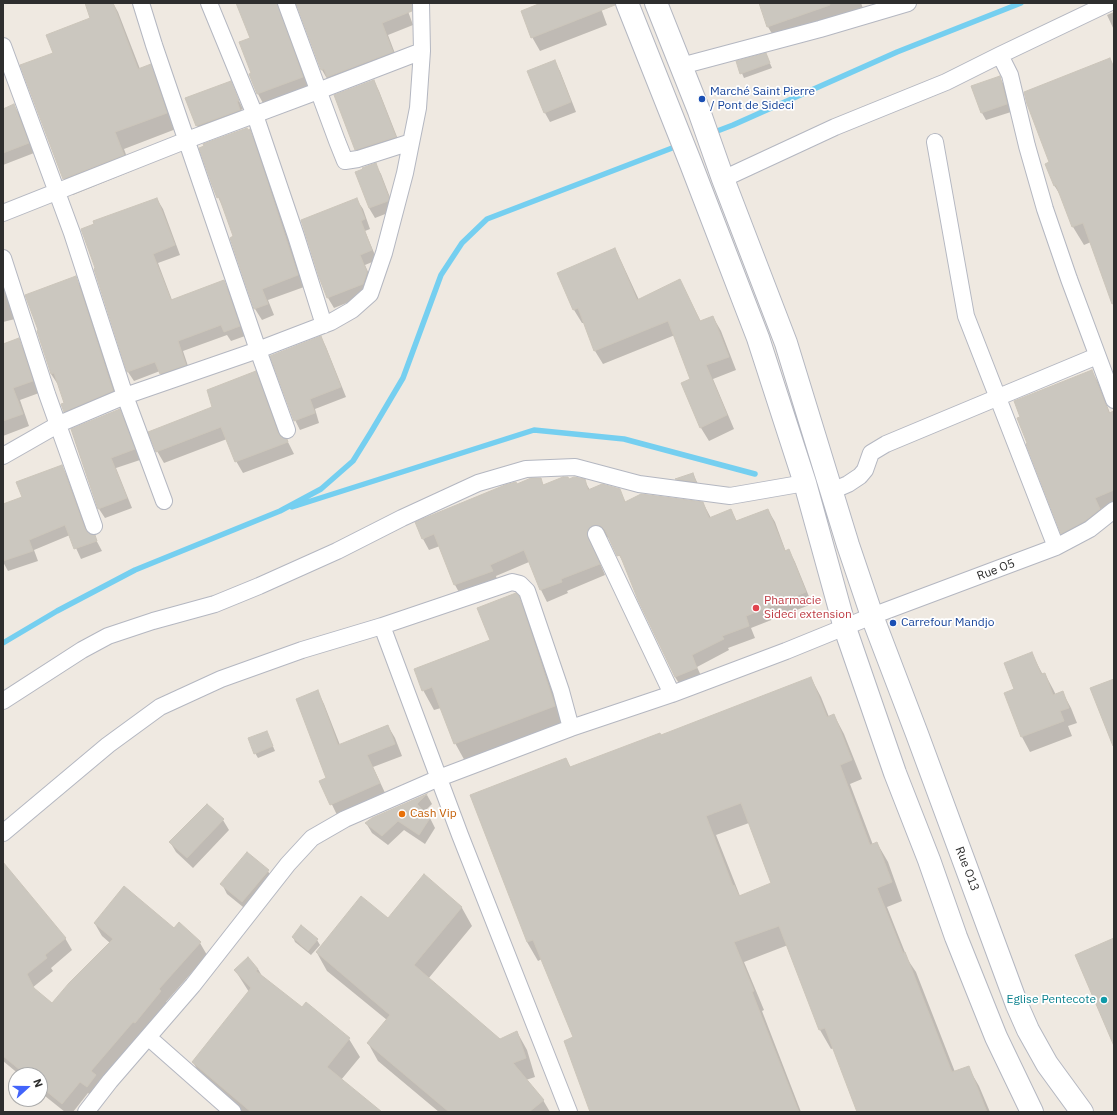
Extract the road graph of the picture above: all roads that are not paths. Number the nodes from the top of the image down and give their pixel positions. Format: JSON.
{"nodes":[{"id":1,"x":141,"y":3,"type":"edge"},
{"id":2,"x":208,"y":3,"type":"edge"},
{"id":3,"x":286,"y":3,"type":"edge"},
{"id":4,"x":421,"y":3,"type":"edge"},
{"id":5,"x":628,"y":3,"type":"edge"},
{"id":6,"x":656,"y":3,"type":"edge"},
{"id":7,"x":908,"y":3,"type":"edge"},
{"id":8,"x":1110,"y":3,"type":"edge"},
{"id":9,"x":3,"y":46,"type":"edge"},
{"id":10,"x":422,"y":51,"type":"junction"},
{"id":11,"x":1000,"y":55,"type":"junction"},
{"id":12,"x":681,"y":66,"type":"junction"},
{"id":13,"x":318,"y":91,"type":"junction"},
{"id":14,"x":255,"y":115,"type":"junction"},
{"id":15,"x":187,"y":140,"type":"junction"},
{"id":16,"x":411,"y":142,"type":"junction"},
{"id":17,"x":935,"y":142,"type":"dead end"},
{"id":18,"x":723,"y":179,"type":"junction"},
{"id":19,"x":57,"y":192,"type":"junction"},
{"id":20,"x":3,"y":213,"type":"edge"},
{"id":21,"x":3,"y":258,"type":"edge"},
{"id":22,"x":324,"y":324,"type":"junction"},
{"id":23,"x":258,"y":350,"type":"junction"},
{"id":24,"x":1097,"y":356,"type":"junction"},
{"id":25,"x":125,"y":396,"type":"junction"},
{"id":26,"x":998,"y":397,"type":"junction"},
{"id":27,"x":1114,"y":400,"type":"edge"},
{"id":28,"x":58,"y":424,"type":"junction"},
{"id":29,"x":287,"y":430,"type":"dead end"},
{"id":30,"x":3,"y":456,"type":"edge"},
{"id":31,"x":805,"y":484,"type":"junction"},
{"id":32,"x":832,"y":492,"type":"junction"},
{"id":33,"x":164,"y":501,"type":"dead end"},
{"id":34,"x":1114,"y":510,"type":"edge"},
{"id":35,"x":94,"y":526,"type":"dead end"},
{"id":36,"x":596,"y":534,"type":"dead end"},
{"id":37,"x":1056,"y":547,"type":"junction"},
{"id":38,"x":872,"y":616,"type":"junction"},
{"id":39,"x":382,"y":626,"type":"junction"},
{"id":40,"x":845,"y":628,"type":"junction"},
{"id":41,"x":672,"y":694,"type":"junction"},
{"id":42,"x":3,"y":701,"type":"edge"},
{"id":43,"x":571,"y":728,"type":"junction"},
{"id":44,"x":439,"y":778,"type":"junction"},
{"id":45,"x":3,"y":833,"type":"edge"},
{"id":46,"x":148,"y":1037,"type":"junction"},
{"id":47,"x":86,"y":1112,"type":"edge"},
{"id":48,"x":233,"y":1112,"type":"edge"},
{"id":49,"x":569,"y":1112,"type":"edge"},
{"id":50,"x":1032,"y":1112,"type":"edge"},
{"id":51,"x":1082,"y":1112,"type":"edge"}],
"edges":[{"from":1,"to":15,"type":"street"},
{"from":2,"to":14,"type":"street"},
{"from":3,"to":13,"type":"street"},
{"from":4,"to":10,"type":"street"},
{"from":5,"to":31,"type":"main road"},
{"from":6,"to":12,"type":"main road","name":"Rue O13"},
{"from":7,"to":12,"type":"street"},
{"from":8,"to":11,"type":"street"},
{"from":9,"to":19,"type":"street"},
{"from":10,"to":13,"type":"street"},
{"from":10,"to":16,"type":"street"},
{"from":11,"to":18,"type":"street"},
{"from":11,"to":24,"type":"street"},
{"from":12,"to":18,"type":"main road","name":"Rue O13"},
{"from":13,"to":14,"type":"street"},
{"from":13,"to":16,"type":"street"},
{"from":14,"to":15,"type":"street"},
{"from":14,"to":22,"type":"street"},
{"from":15,"to":19,"type":"street"},
{"from":15,"to":23,"type":"street"},
{"from":16,"to":22,"type":"street"},
{"from":17,"to":26,"type":"street"},
{"from":18,"to":32,"type":"main road","name":"Rue O13"},
{"from":19,"to":20,"type":"street"},
{"from":19,"to":25,"type":"street"},
{"from":21,"to":28,"type":"street"},
{"from":22,"to":23,"type":"street"},
{"from":23,"to":25,"type":"street"},
{"from":23,"to":29,"type":"street"},
{"from":24,"to":26,"type":"street"},
{"from":24,"to":27,"type":"street"},
{"from":25,"to":28,"type":"street"},
{"from":25,"to":33,"type":"street"},
{"from":26,"to":32,"type":"street"},
{"from":26,"to":37,"type":"street"},
{"from":28,"to":30,"type":"street"},
{"from":28,"to":35,"type":"street"},
{"from":31,"to":40,"type":"main road"},
{"from":31,"to":42,"type":"street"},
{"from":32,"to":38,"type":"main road","name":"Rue O13"},
{"from":34,"to":37,"type":"street","name":"Rue O5"},
{"from":36,"to":41,"type":"street"},
{"from":37,"to":38,"type":"street","name":"Rue O5"},
{"from":38,"to":40,"type":"street","name":"Rue O5"},
{"from":38,"to":51,"type":"main road","name":"Rue O13"},
{"from":39,"to":43,"type":"street"},
{"from":39,"to":44,"type":"street"},
{"from":39,"to":45,"type":"street"},
{"from":40,"to":41,"type":"street","name":"Rue O5"},
{"from":40,"to":50,"type":"main road"},
{"from":41,"to":43,"type":"street","name":"Rue O5"},
{"from":43,"to":44,"type":"street","name":"Rue O5"},
{"from":44,"to":46,"type":"street","name":"Rue O5"},
{"from":44,"to":49,"type":"street"},
{"from":46,"to":47,"type":"street","name":"Rue O5"},
{"from":46,"to":48,"type":"street"}]}
